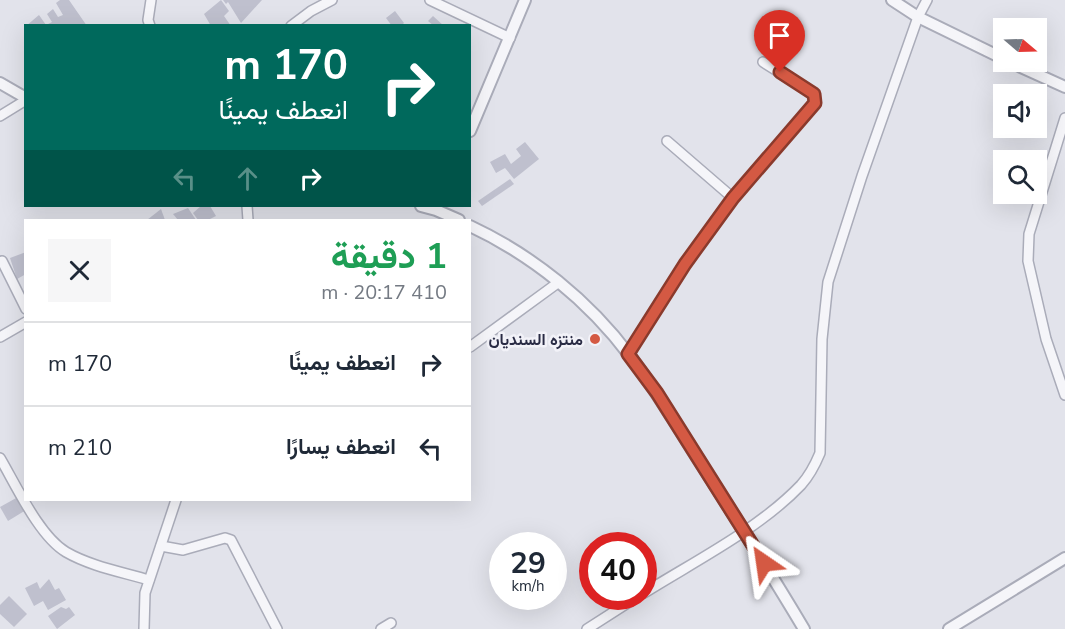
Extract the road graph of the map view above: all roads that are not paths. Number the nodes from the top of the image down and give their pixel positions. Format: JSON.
{"nodes":[{"id":1,"x":151,"y":0,"type":"edge"},
{"id":2,"x":332,"y":0,"type":"edge"},
{"id":3,"x":430,"y":0,"type":"edge"},
{"id":4,"x":525,"y":0,"type":"edge"},
{"id":5,"x":892,"y":0,"type":"edge"},
{"id":6,"x":927,"y":0,"type":"edge"},
{"id":7,"x":918,"y":17,"type":"junction"},
{"id":8,"x":149,"y":24,"type":"edge"},
{"id":9,"x":294,"y":24,"type":"edge"},
{"id":10,"x":510,"y":38,"type":"junction"},
{"id":11,"x":993,"y":54,"type":"edge"},
{"id":12,"x":763,"y":62,"type":"dead end"},
{"id":13,"x":1032,"y":72,"type":"edge"},
{"id":14,"x":0,"y":83,"type":"edge"},
{"id":15,"x":1065,"y":87,"type":"edge"},
{"id":16,"x":24,"y":98,"type":"edge"},
{"id":17,"x":24,"y":100,"type":"edge"},
{"id":18,"x":0,"y":116,"type":"edge"},
{"id":19,"x":1065,"y":118,"type":"edge"},
{"id":20,"x":471,"y":128,"type":"edge"},
{"id":21,"x":667,"y":141,"type":"dead end"},
{"id":22,"x":733,"y":198,"type":"junction"},
{"id":23,"x":437,"y":208,"type":"edge"},
{"id":24,"x":457,"y":219,"type":"edge"},
{"id":25,"x":471,"y":227,"type":"edge"},
{"id":26,"x":2,"y":261,"type":"dead end"},
{"id":27,"x":559,"y":282,"type":"junction"},
{"id":28,"x":24,"y":305,"type":"edge"},
{"id":29,"x":24,"y":323,"type":"edge"},
{"id":30,"x":0,"y":337,"type":"edge"},
{"id":31,"x":471,"y":346,"type":"edge"},
{"id":32,"x":628,"y":354,"type":"junction"},
{"id":33,"x":1064,"y":389,"type":"edge"},
{"id":34,"x":0,"y":458,"type":"edge"},
{"id":35,"x":24,"y":499,"type":"edge"},
{"id":36,"x":25,"y":501,"type":"edge"},
{"id":37,"x":176,"y":501,"type":"edge"},
{"id":38,"x":743,"y":531,"type":"junction"},
{"id":39,"x":161,"y":546,"type":"junction"},
{"id":40,"x":1065,"y":558,"type":"edge"},
{"id":41,"x":149,"y":580,"type":"junction"},
{"id":42,"x":657,"y":585,"type":"edge"},
{"id":43,"x":617,"y":610,"type":"edge"},
{"id":44,"x":391,"y":623,"type":"dead end"},
{"id":45,"x":144,"y":629,"type":"edge"},
{"id":46,"x":277,"y":629,"type":"edge"},
{"id":47,"x":381,"y":629,"type":"edge"},
{"id":48,"x":587,"y":629,"type":"edge"},
{"id":49,"x":804,"y":629,"type":"edge"},
{"id":50,"x":949,"y":629,"type":"edge"}],
"edges":[{"from":1,"to":8,"type":"street"},
{"from":2,"to":9,"type":"street"},
{"from":3,"to":10,"type":"street"},
{"from":4,"to":10,"type":"street"},
{"from":5,"to":7,"type":"street"},
{"from":6,"to":7,"type":"street"},
{"from":7,"to":11,"type":"street"},
{"from":7,"to":38,"type":"street"},
{"from":10,"to":20,"type":"street"},
{"from":12,"to":22,"type":"street"},
{"from":13,"to":15,"type":"street"},
{"from":14,"to":16,"type":"street"},
{"from":17,"to":18,"type":"street"},
{"from":19,"to":33,"type":"street"},
{"from":21,"to":22,"type":"street"},
{"from":22,"to":32,"type":"street"},
{"from":23,"to":24,"type":"street"},
{"from":25,"to":27,"type":"street"},
{"from":26,"to":28,"type":"street"},
{"from":27,"to":31,"type":"street"},
{"from":27,"to":32,"type":"street"},
{"from":29,"to":30,"type":"street"},
{"from":32,"to":38,"type":"street"},
{"from":34,"to":35,"type":"street"},
{"from":36,"to":41,"type":"street"},
{"from":37,"to":39,"type":"street"},
{"from":38,"to":42,"type":"street"},
{"from":38,"to":49,"type":"street"},
{"from":39,"to":41,"type":"street"},
{"from":39,"to":46,"type":"street"},
{"from":40,"to":50,"type":"street"},
{"from":41,"to":45,"type":"street"},
{"from":43,"to":48,"type":"street"},
{"from":44,"to":47,"type":"street"}]}
